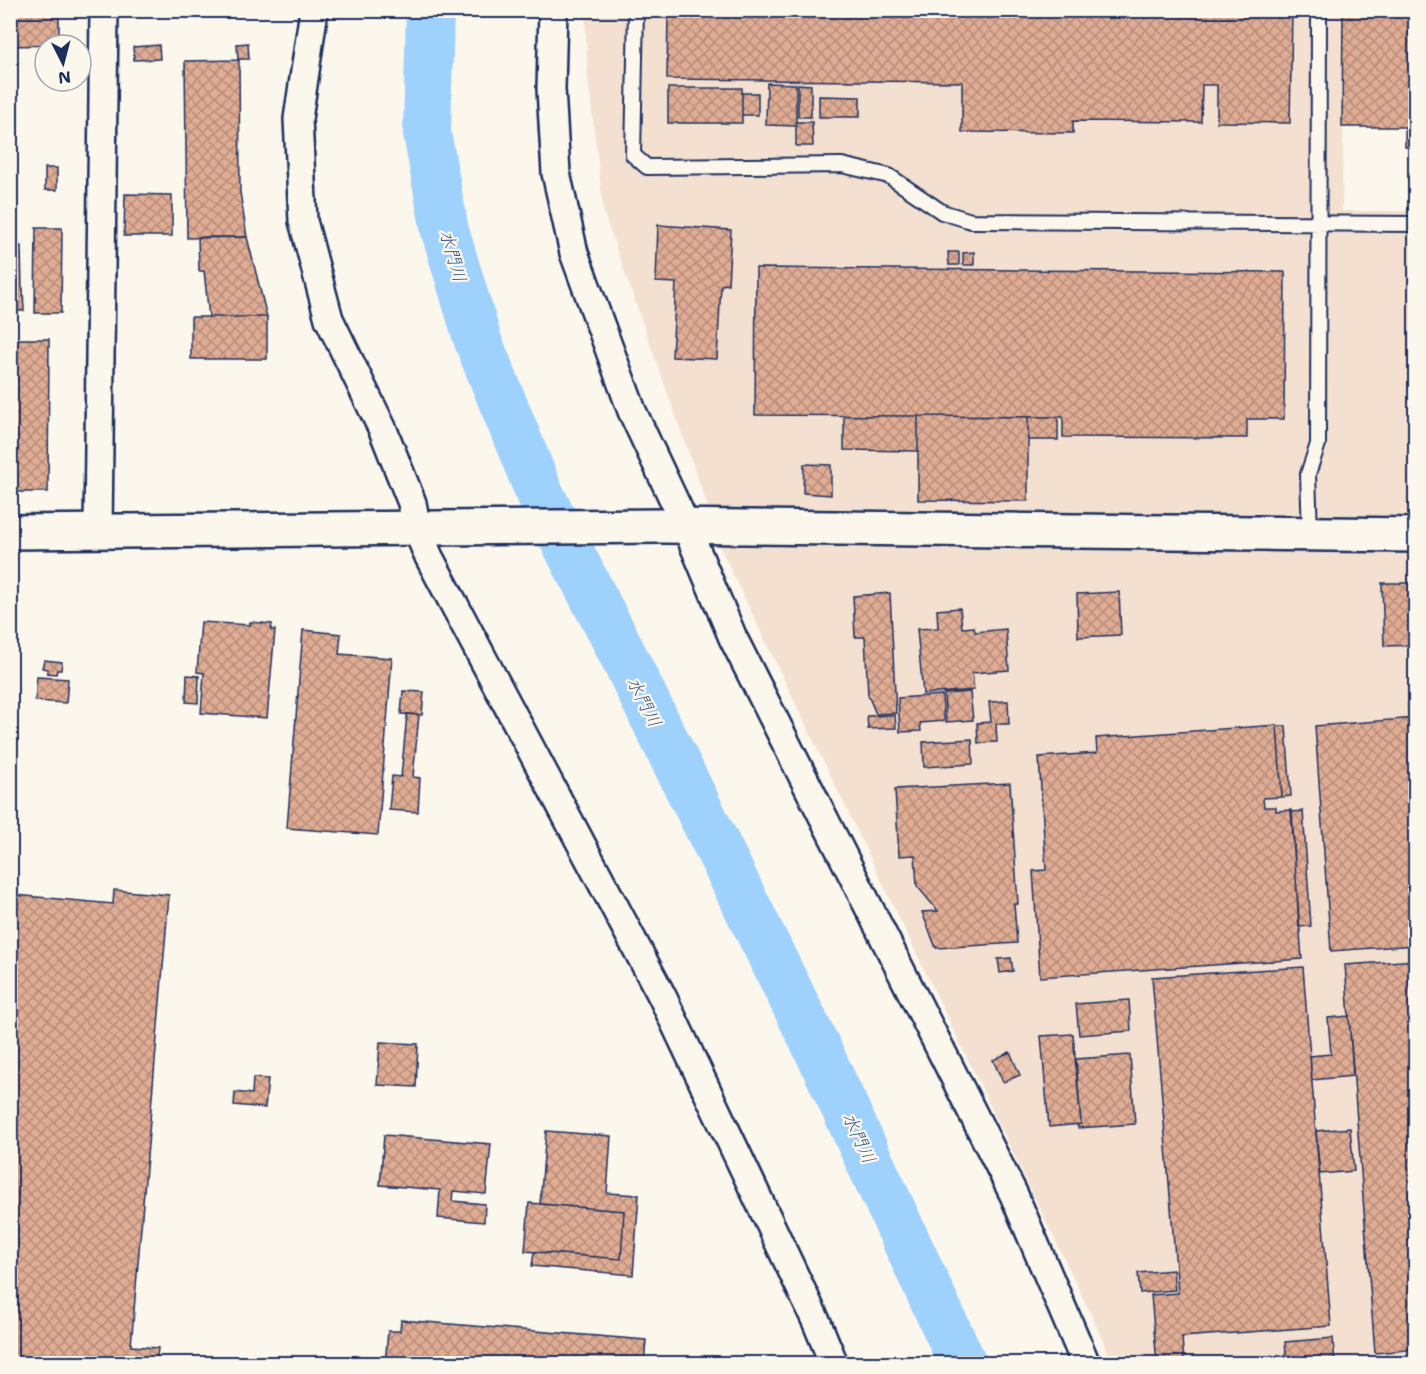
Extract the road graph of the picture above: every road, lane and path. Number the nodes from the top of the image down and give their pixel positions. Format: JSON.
{"nodes":[{"id":1,"x":104,"y":10,"type":"edge"},
{"id":2,"x":314,"y":10,"type":"edge"},
{"id":3,"x":553,"y":10,"type":"edge"},
{"id":4,"x":636,"y":10,"type":"edge"},
{"id":5,"x":1319,"y":10,"type":"edge"},
{"id":6,"x":1318,"y":223,"type":"junction"},
{"id":7,"x":1416,"y":224,"type":"edge"},
{"id":8,"x":674,"y":526,"type":"junction"},
{"id":9,"x":428,"y":529,"type":"junction"},
{"id":10,"x":98,"y":531,"type":"junction"},
{"id":11,"x":10,"y":532,"type":"edge"},
{"id":12,"x":1310,"y":534,"type":"junction"},
{"id":13,"x":1416,"y":535,"type":"edge"},
{"id":14,"x":834,"y":1364,"type":"edge"},
{"id":15,"x":1086,"y":1364,"type":"edge"}],
"edges":[{"from":1,"to":10,"type":"street"},
{"from":2,"to":9,"type":"street"},
{"from":3,"to":8,"type":"street"},
{"from":4,"to":6,"type":"lane"},
{"from":5,"to":6,"type":"lane"},
{"from":6,"to":7,"type":"lane"},
{"from":6,"to":12,"type":"lane"},
{"from":8,"to":9,"type":"street"},
{"from":8,"to":12,"type":"street"},
{"from":8,"to":15,"type":"street"},
{"from":9,"to":10,"type":"street"},
{"from":9,"to":14,"type":"street"},
{"from":10,"to":11,"type":"street"},
{"from":12,"to":13,"type":"street"}]}
